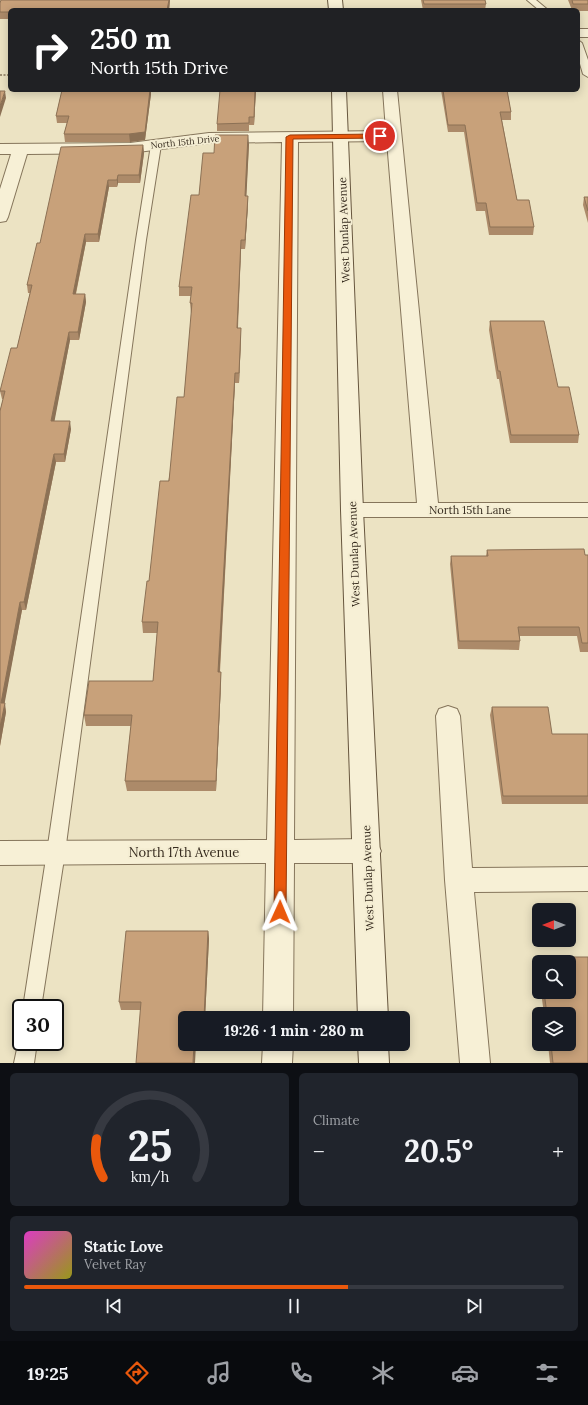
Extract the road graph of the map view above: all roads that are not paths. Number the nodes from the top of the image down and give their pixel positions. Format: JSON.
{"nodes":[{"id":1,"x":531,"y":0,"type":"edge"},
{"id":2,"x":541,"y":8,"type":"edge"},
{"id":3,"x":580,"y":49,"type":"edge"},
{"id":4,"x":588,"y":74,"type":"edge"},
{"id":5,"x":339,"y":92,"type":"edge"},
{"id":6,"x":390,"y":92,"type":"edge"},
{"id":7,"x":394,"y":136,"type":"junction"},
{"id":8,"x":290,"y":137,"type":"junction"},
{"id":9,"x":342,"y":137,"type":"junction"},
{"id":10,"x":156,"y":145,"type":"junction"},
{"id":11,"x":0,"y":149,"type":"edge"},
{"id":12,"x":20,"y":149,"type":"junction"},
{"id":13,"x":0,"y":217,"type":"edge"},
{"id":14,"x":352,"y":510,"type":"junction"},
{"id":15,"x":428,"y":510,"type":"junction"},
{"id":16,"x":588,"y":510,"type":"edge"},
{"id":17,"x":448,"y":716,"type":"dead end"},
{"id":18,"x":367,"y":851,"type":"junction"},
{"id":19,"x":56,"y":852,"type":"junction"},
{"id":20,"x":281,"y":852,"type":"junction"},
{"id":21,"x":0,"y":853,"type":"edge"},
{"id":22,"x":588,"y":879,"type":"edge"},
{"id":23,"x":459,"y":880,"type":"junction"},
{"id":24,"x":33,"y":999,"type":"edge"},
{"id":25,"x":278,"y":1011,"type":"edge"},
{"id":26,"x":373,"y":1011,"type":"edge"},
{"id":27,"x":26,"y":1051,"type":"edge"},
{"id":28,"x":278,"y":1051,"type":"edge"},
{"id":29,"x":374,"y":1051,"type":"edge"},
{"id":30,"x":24,"y":1063,"type":"edge"},
{"id":31,"x":277,"y":1063,"type":"edge"},
{"id":32,"x":374,"y":1063,"type":"edge"},
{"id":33,"x":475,"y":1063,"type":"edge"}],
"edges":[{"from":1,"to":2,"type":"lane"},
{"from":3,"to":4,"type":"lane"},
{"from":5,"to":9,"type":"street","name":"West Dunlap Avenue"},
{"from":6,"to":7,"type":"street"},
{"from":7,"to":9,"type":"street","name":"North 15th Drive"},
{"from":7,"to":15,"type":"street"},
{"from":8,"to":9,"type":"street","name":"North 15th Drive"},
{"from":8,"to":10,"type":"street","name":"North 15th Drive"},
{"from":8,"to":20,"type":"street"},
{"from":9,"to":14,"type":"street","name":"West Dunlap Avenue"},
{"from":10,"to":12,"type":"street","name":"North 15th Drive"},
{"from":10,"to":19,"type":"lane"},
{"from":11,"to":12,"type":"street","name":"North 15th Drive"},
{"from":12,"to":13,"type":"street"},
{"from":14,"to":15,"type":"street","name":"North 15th Lane"},
{"from":14,"to":18,"type":"street","name":"West Dunlap Avenue"},
{"from":15,"to":16,"type":"street","name":"North 15th Lane"},
{"from":17,"to":23,"type":"street"},
{"from":18,"to":20,"type":"street","name":"North 17th Avenue"},
{"from":18,"to":26,"type":"street","name":"West Dunlap Avenue"},
{"from":19,"to":20,"type":"street","name":"North 17th Avenue"},
{"from":19,"to":21,"type":"street","name":"North 17th Avenue"},
{"from":19,"to":24,"type":"lane"},
{"from":20,"to":25,"type":"street"},
{"from":22,"to":23,"type":"street"},
{"from":23,"to":33,"type":"street"},
{"from":27,"to":30,"type":"lane"},
{"from":28,"to":31,"type":"street"},
{"from":29,"to":32,"type":"street"}]}
